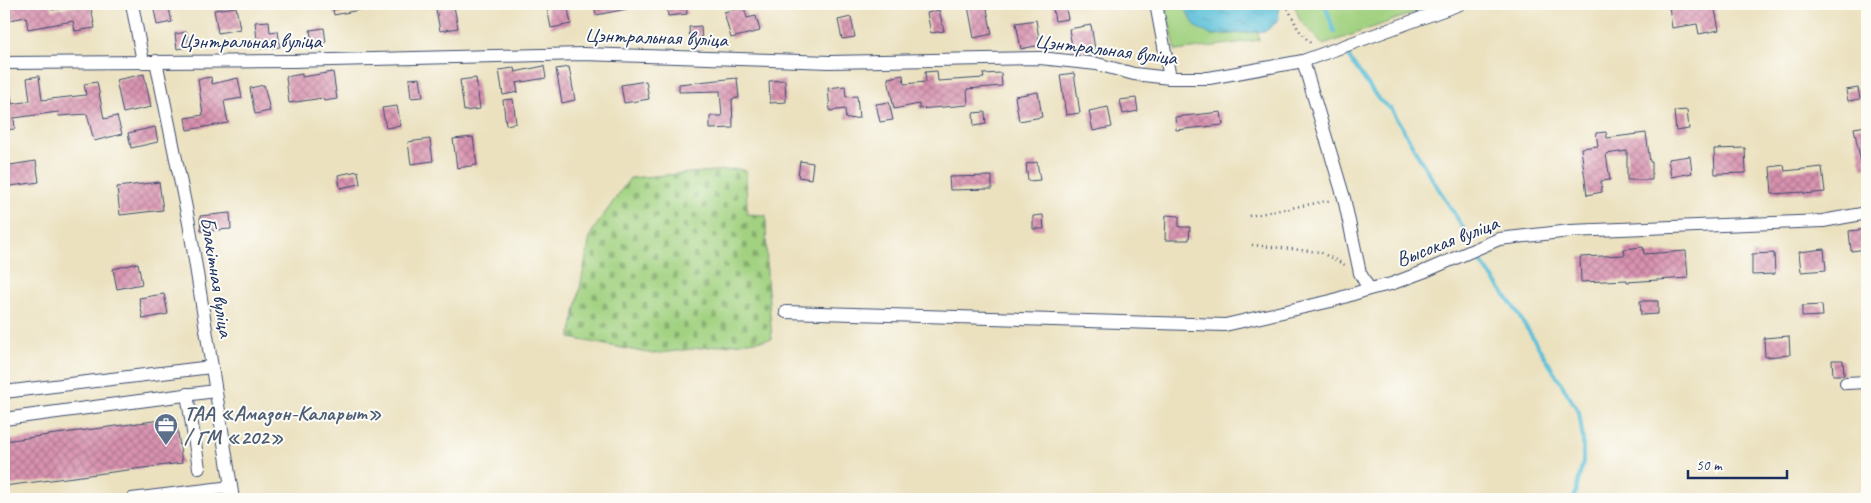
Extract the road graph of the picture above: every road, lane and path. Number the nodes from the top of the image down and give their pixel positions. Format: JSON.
{"nodes":[{"id":1,"x":132,"y":4,"type":"edge"},
{"id":2,"x":1156,"y":4,"type":"edge"},
{"id":3,"x":1286,"y":4,"type":"edge"},
{"id":4,"x":1460,"y":4,"type":"edge"},
{"id":5,"x":1318,"y":55,"type":"junction"},
{"id":6,"x":1303,"y":61,"type":"junction"},
{"id":7,"x":150,"y":62,"type":"junction"},
{"id":8,"x":4,"y":63,"type":"edge"},
{"id":9,"x":1170,"y":78,"type":"junction"},
{"id":10,"x":1344,"y":198,"type":"junction"},
{"id":11,"x":1867,"y":213,"type":"edge"},
{"id":12,"x":1249,"y":216,"type":"dead end"},
{"id":13,"x":1252,"y":245,"type":"dead end"},
{"id":14,"x":1360,"y":273,"type":"junction"},
{"id":15,"x":1369,"y":289,"type":"junction"},
{"id":16,"x":786,"y":312,"type":"dead end"},
{"id":17,"x":211,"y":367,"type":"junction"},
{"id":18,"x":1867,"y":382,"type":"edge"},
{"id":19,"x":1846,"y":383,"type":"dead end"},
{"id":20,"x":215,"y":391,"type":"junction"},
{"id":21,"x":4,"y":392,"type":"edge"},
{"id":22,"x":187,"y":394,"type":"junction"},
{"id":23,"x":4,"y":419,"type":"edge"},
{"id":24,"x":199,"y":468,"type":"dead end"},
{"id":25,"x":232,"y":493,"type":"edge"},
{"id":26,"x":132,"y":499,"type":"edge"}],
"edges":[{"from":1,"to":7,"type":"street","name":"Блакітная вуліца"},
{"from":2,"to":9,"type":"street"},
{"from":3,"to":5,"type":"path"},
{"from":4,"to":5,"type":"street","name":"Цэнтральная вуліца"},
{"from":5,"to":6,"type":"street","name":"Цэнтральная вуліца"},
{"from":6,"to":9,"type":"street","name":"Цэнтральная вуліца"},
{"from":6,"to":10,"type":"street"},
{"from":7,"to":8,"type":"street","name":"Цэнтральная вуліца"},
{"from":7,"to":9,"type":"street","name":"Цэнтральная вуліца"},
{"from":7,"to":17,"type":"street","name":"Блакітная вуліца"},
{"from":10,"to":12,"type":"path"},
{"from":10,"to":14,"type":"street"},
{"from":11,"to":15,"type":"street","name":"Высокая вуліца"},
{"from":13,"to":14,"type":"path"},
{"from":14,"to":15,"type":"street"},
{"from":15,"to":16,"type":"street","name":"Высокая вуліца"},
{"from":17,"to":20,"type":"street","name":"Блакітная вуліца"},
{"from":17,"to":21,"type":"street"},
{"from":18,"to":19,"type":"street"},
{"from":20,"to":22,"type":"street"},
{"from":20,"to":25,"type":"street","name":"Блакітная вуліца"},
{"from":22,"to":23,"type":"street"},
{"from":22,"to":24,"type":"street"},
{"from":25,"to":26,"type":"street"}]}
